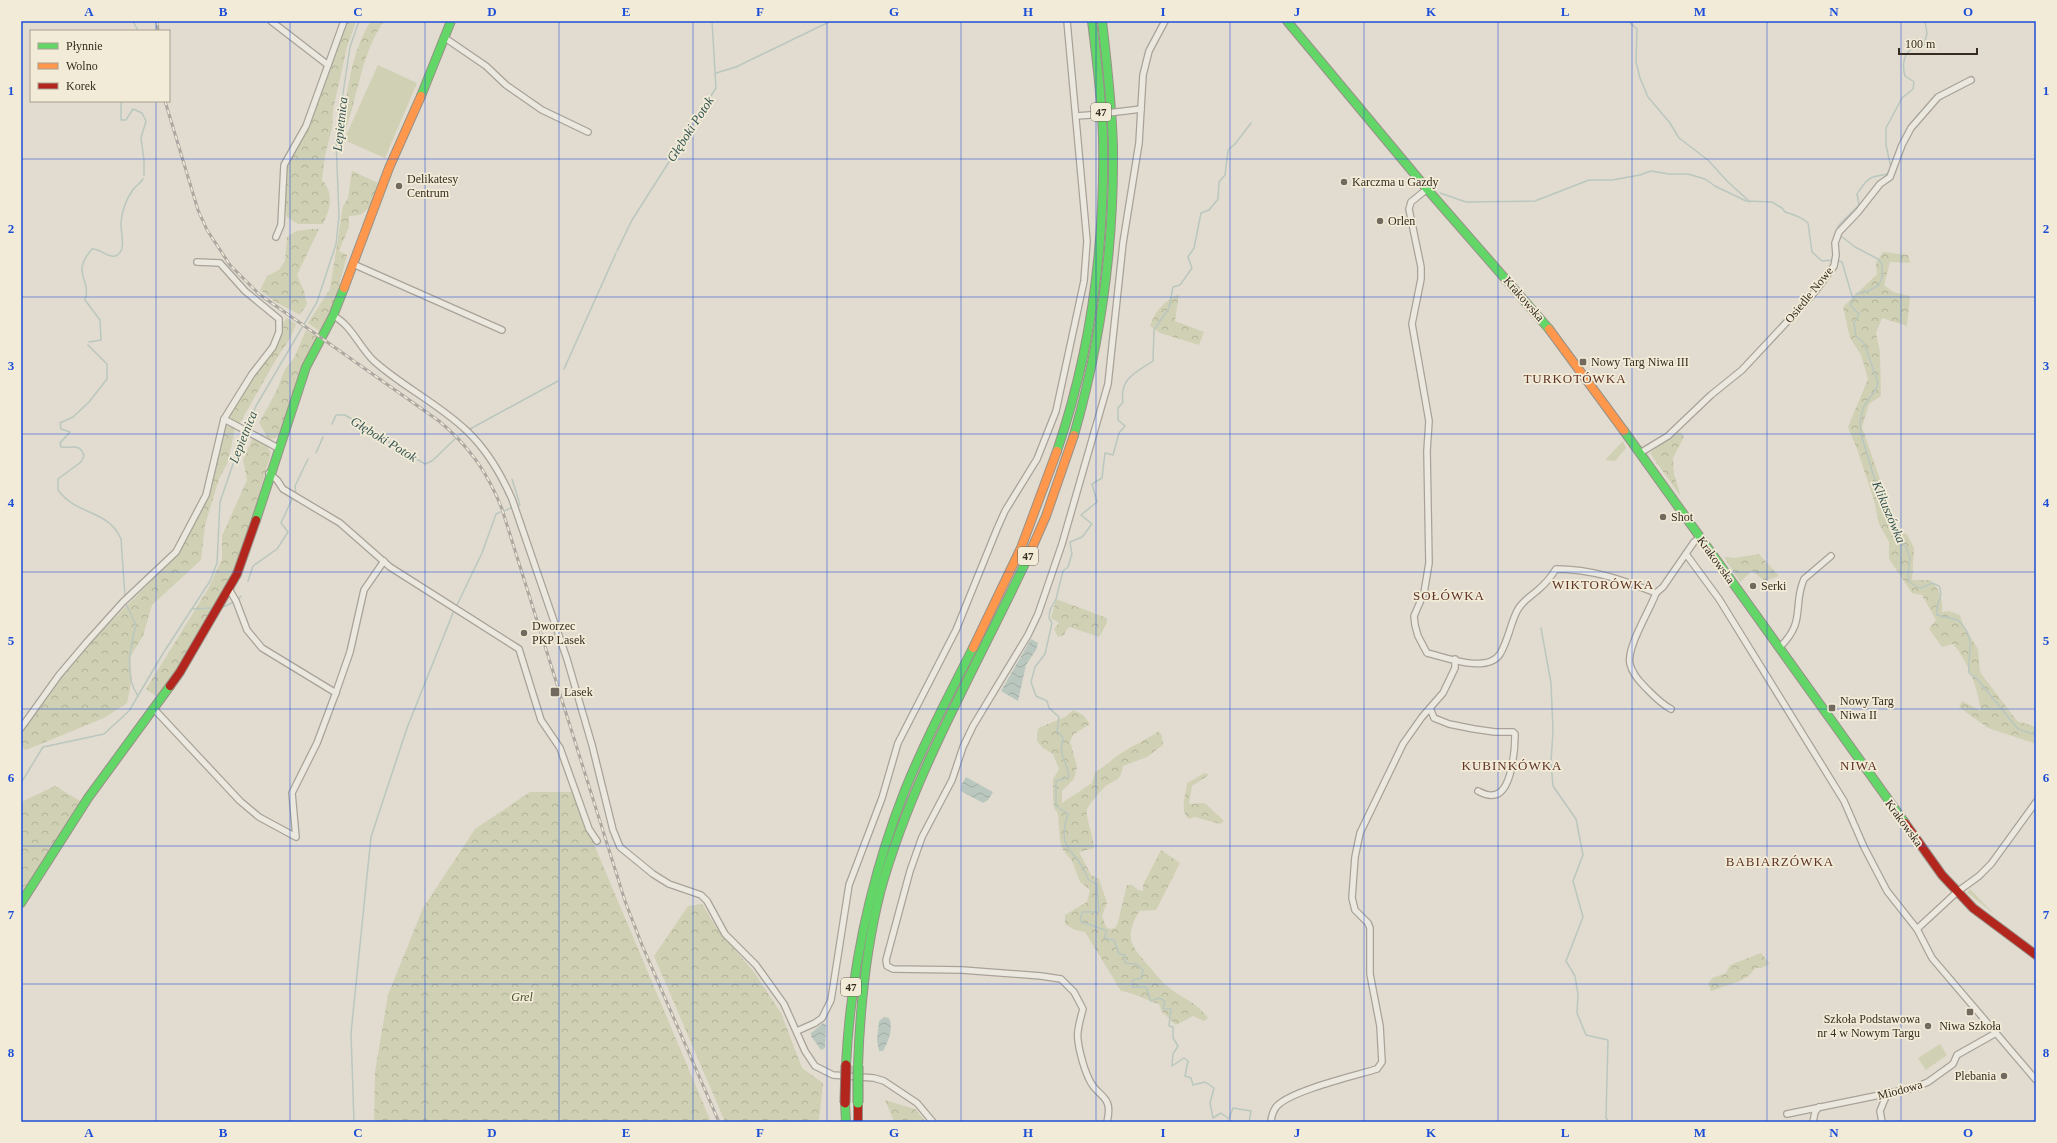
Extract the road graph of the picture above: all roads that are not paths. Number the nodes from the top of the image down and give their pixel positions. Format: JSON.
{"nodes":[{"id":1,"x":271,"y":21,"type":"edge"},
{"id":2,"x":344,"y":21,"type":"edge"},
{"id":3,"x":451,"y":21,"type":"edge"},
{"id":4,"x":1067,"y":21,"type":"edge"},
{"id":5,"x":1092,"y":21,"type":"edge"},
{"id":6,"x":1102,"y":21,"type":"edge"},
{"id":7,"x":1108,"y":21,"type":"edge"},
{"id":8,"x":1165,"y":21,"type":"edge"},
{"id":9,"x":1287,"y":21,"type":"edge"},
{"id":10,"x":445,"y":38,"type":"junction"},
{"id":11,"x":1108,"y":59,"type":"junction"},
{"id":12,"x":328,"y":65,"type":"junction"},
{"id":13,"x":1971,"y":80,"type":"dead end"},
{"id":14,"x":1141,"y":110,"type":"junction"},
{"id":15,"x":1076,"y":116,"type":"junction"},
{"id":16,"x":588,"y":132,"type":"dead end"},
{"id":17,"x":1426,"y":189,"type":"junction"},
{"id":18,"x":276,"y":237,"type":"dead end"},
{"id":19,"x":196,"y":262,"type":"dead end"},
{"id":20,"x":353,"y":264,"type":"junction"},
{"id":21,"x":333,"y":316,"type":"junction"},
{"id":22,"x":502,"y":330,"type":"dead end"},
{"id":23,"x":224,"y":419,"type":"junction"},
{"id":24,"x":278,"y":448,"type":"junction"},
{"id":25,"x":1640,"y":453,"type":"junction"},
{"id":26,"x":269,"y":473,"type":"junction"},
{"id":27,"x":1700,"y":537,"type":"junction"},
{"id":28,"x":1686,"y":554,"type":"junction"},
{"id":29,"x":1831,"y":556,"type":"dead end"},
{"id":30,"x":384,"y":561,"type":"junction"},
{"id":31,"x":229,"y":589,"type":"junction"},
{"id":32,"x":1656,"y":593,"type":"junction"},
{"id":33,"x":1779,"y":648,"type":"junction"},
{"id":34,"x":1455,"y":659,"type":"junction"},
{"id":35,"x":336,"y":692,"type":"junction"},
{"id":36,"x":1430,"y":708,"type":"junction"},
{"id":37,"x":1671,"y":708,"type":"dead end"},
{"id":38,"x":154,"y":709,"type":"junction"},
{"id":39,"x":21,"y":728,"type":"edge"},
{"id":40,"x":1478,"y":791,"type":"dead end"},
{"id":41,"x":2036,"y":802,"type":"edge"},
{"id":42,"x":597,"y":841,"type":"dead end"},
{"id":43,"x":1957,"y":892,"type":"junction"},
{"id":44,"x":21,"y":903,"type":"edge"},
{"id":45,"x":1917,"y":929,"type":"junction"},
{"id":46,"x":2036,"y":956,"type":"edge"},
{"id":47,"x":797,"y":1030,"type":"junction"},
{"id":48,"x":1996,"y":1033,"type":"junction"},
{"id":49,"x":2036,"y":1080,"type":"edge"},
{"id":50,"x":1887,"y":1094,"type":"junction"},
{"id":51,"x":1819,"y":1107,"type":"junction"},
{"id":52,"x":1787,"y":1114,"type":"dead end"},
{"id":53,"x":846,"y":1122,"type":"edge"},
{"id":54,"x":858,"y":1122,"type":"edge"},
{"id":55,"x":933,"y":1122,"type":"edge"},
{"id":56,"x":1107,"y":1122,"type":"edge"},
{"id":57,"x":1271,"y":1122,"type":"edge"},
{"id":58,"x":1814,"y":1122,"type":"edge"},
{"id":59,"x":1882,"y":1122,"type":"edge"}],
"edges":[{"from":1,"to":12,"type":"street"},
{"from":2,"to":12,"type":"street"},
{"from":3,"to":10,"type":"main road"},
{"from":4,"to":15,"type":"street"},
{"from":5,"to":53,"type":"main road","number":"47","bridge":true},
{"from":6,"to":11,"type":"main road","number":"47"},
{"from":7,"to":11,"type":"main road"},
{"from":8,"to":14,"type":"street"},
{"from":9,"to":17,"type":"main road","name":"Krakowska"},
{"from":10,"to":16,"type":"street"},
{"from":10,"to":20,"type":"main road"},
{"from":11,"to":54,"type":"main road","number":"47","bridge":true},
{"from":12,"to":18,"type":"street"},
{"from":13,"to":25,"type":"street","name":"Osiedle Nowe"},
{"from":14,"to":15,"type":"street","bridge":true},
{"from":14,"to":56,"type":"street"},
{"from":15,"to":47,"type":"street"},
{"from":17,"to":25,"type":"main road","name":"Krakowska"},
{"from":17,"to":34,"type":"street"},
{"from":19,"to":23,"type":"street"},
{"from":20,"to":21,"type":"main road"},
{"from":20,"to":22,"type":"street"},
{"from":21,"to":24,"type":"main road"},
{"from":21,"to":47,"type":"street"},
{"from":23,"to":24,"type":"street"},
{"from":23,"to":39,"type":"street"},
{"from":24,"to":26,"type":"main road"},
{"from":25,"to":27,"type":"main road","name":"Krakowska"},
{"from":26,"to":30,"type":"street"},
{"from":26,"to":31,"type":"main road"},
{"from":27,"to":28,"type":"street"},
{"from":27,"to":33,"type":"main road","name":"Krakowska"},
{"from":28,"to":32,"type":"street"},
{"from":28,"to":45,"type":"street"},
{"from":29,"to":33,"type":"street"},
{"from":30,"to":35,"type":"street"},
{"from":30,"to":42,"type":"street"},
{"from":31,"to":35,"type":"street"},
{"from":31,"to":38,"type":"main road"},
{"from":32,"to":34,"type":"street"},
{"from":32,"to":37,"type":"street"},
{"from":33,"to":43,"type":"main road","name":"Krakowska"},
{"from":34,"to":36,"type":"street"},
{"from":35,"to":38,"type":"street"},
{"from":36,"to":40,"type":"street"},
{"from":36,"to":57,"type":"street"},
{"from":38,"to":44,"type":"main road"},
{"from":41,"to":43,"type":"street"},
{"from":43,"to":45,"type":"street"},
{"from":43,"to":46,"type":"main road","name":"Krakowska"},
{"from":45,"to":48,"type":"street"},
{"from":47,"to":55,"type":"street"},
{"from":48,"to":49,"type":"street"},
{"from":48,"to":50,"type":"street","name":"Miodowa"},
{"from":50,"to":51,"type":"street","name":"Miodowa"},
{"from":50,"to":59,"type":"street"},
{"from":51,"to":52,"type":"street","name":"Miodowa"},
{"from":51,"to":58,"type":"street"}]}
